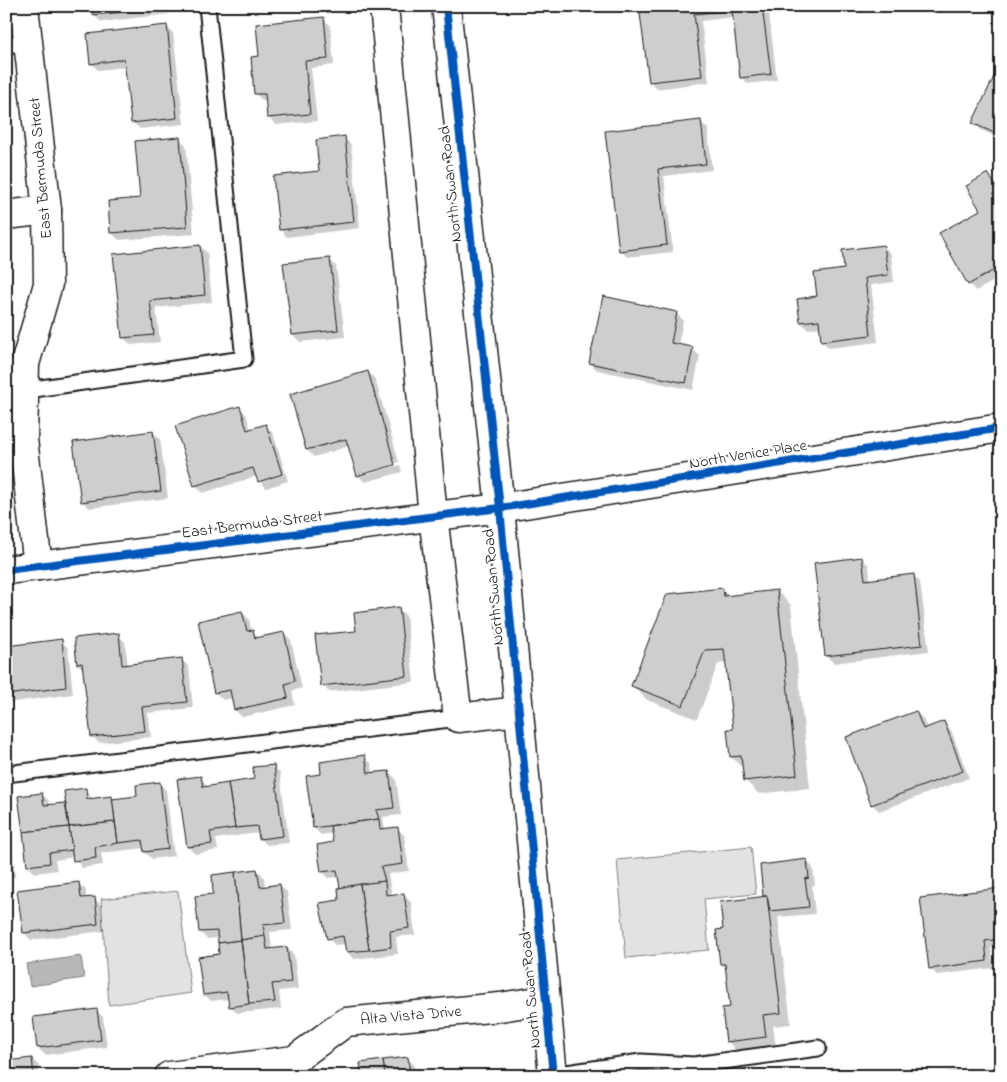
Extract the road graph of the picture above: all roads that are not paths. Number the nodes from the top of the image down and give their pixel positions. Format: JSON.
{"nodes":[{"id":1,"x":24,"y":6,"type":"edge"},
{"id":2,"x":207,"y":6,"type":"edge"},
{"id":3,"x":384,"y":6,"type":"edge"},
{"id":4,"x":446,"y":6,"type":"edge"},
{"id":5,"x":17,"y":43,"type":"edge"},
{"id":6,"x":47,"y":210,"type":"junction"},
{"id":7,"x":6,"y":215,"type":"edge"},
{"id":8,"x":15,"y":392,"type":"edge"},
{"id":9,"x":1001,"y":428,"type":"edge"},
{"id":10,"x":500,"y":508,"type":"junction"},
{"id":11,"x":433,"y":516,"type":"junction"},
{"id":12,"x":38,"y":566,"type":"junction"},
{"id":13,"x":6,"y":570,"type":"edge"},
{"id":14,"x":519,"y":711,"type":"junction"},
{"id":15,"x":458,"y":718,"type":"junction"},
{"id":16,"x":6,"y":774,"type":"edge"},
{"id":17,"x":545,"y":1000,"type":"junction"},
{"id":18,"x":818,"y":1048,"type":"dead end"},
{"id":19,"x":553,"y":1075,"type":"edge"},
{"id":20,"x":169,"y":1076,"type":"edge"}],
"edges":[{"from":1,"to":5,"type":"street","name":"East Bermuda Street"},
{"from":2,"to":8,"type":"lane"},
{"from":3,"to":11,"type":"street"},
{"from":4,"to":10,"type":"street","name":"North Swan Road"},
{"from":5,"to":6,"type":"street","name":"East Bermuda Street"},
{"from":6,"to":7,"type":"street"},
{"from":6,"to":8,"type":"street","name":"East Bermuda Street"},
{"from":8,"to":12,"type":"street","name":"East Bermuda Street"},
{"from":9,"to":10,"type":"street","name":"North Venice Place"},
{"from":10,"to":11,"type":"street","name":"East Bermuda Street"},
{"from":10,"to":14,"type":"street","name":"North Swan Road"},
{"from":11,"to":12,"type":"street","name":"East Bermuda Street"},
{"from":11,"to":15,"type":"street"},
{"from":12,"to":13,"type":"street","name":"East Bermuda Street"},
{"from":14,"to":15,"type":"street"},
{"from":14,"to":17,"type":"street","name":"North Swan Road"},
{"from":15,"to":16,"type":"lane"},
{"from":17,"to":19,"type":"street","name":"North Swan Road"},
{"from":17,"to":20,"type":"street","name":"Alta Vista Drive"},
{"from":18,"to":19,"type":"lane"}]}
